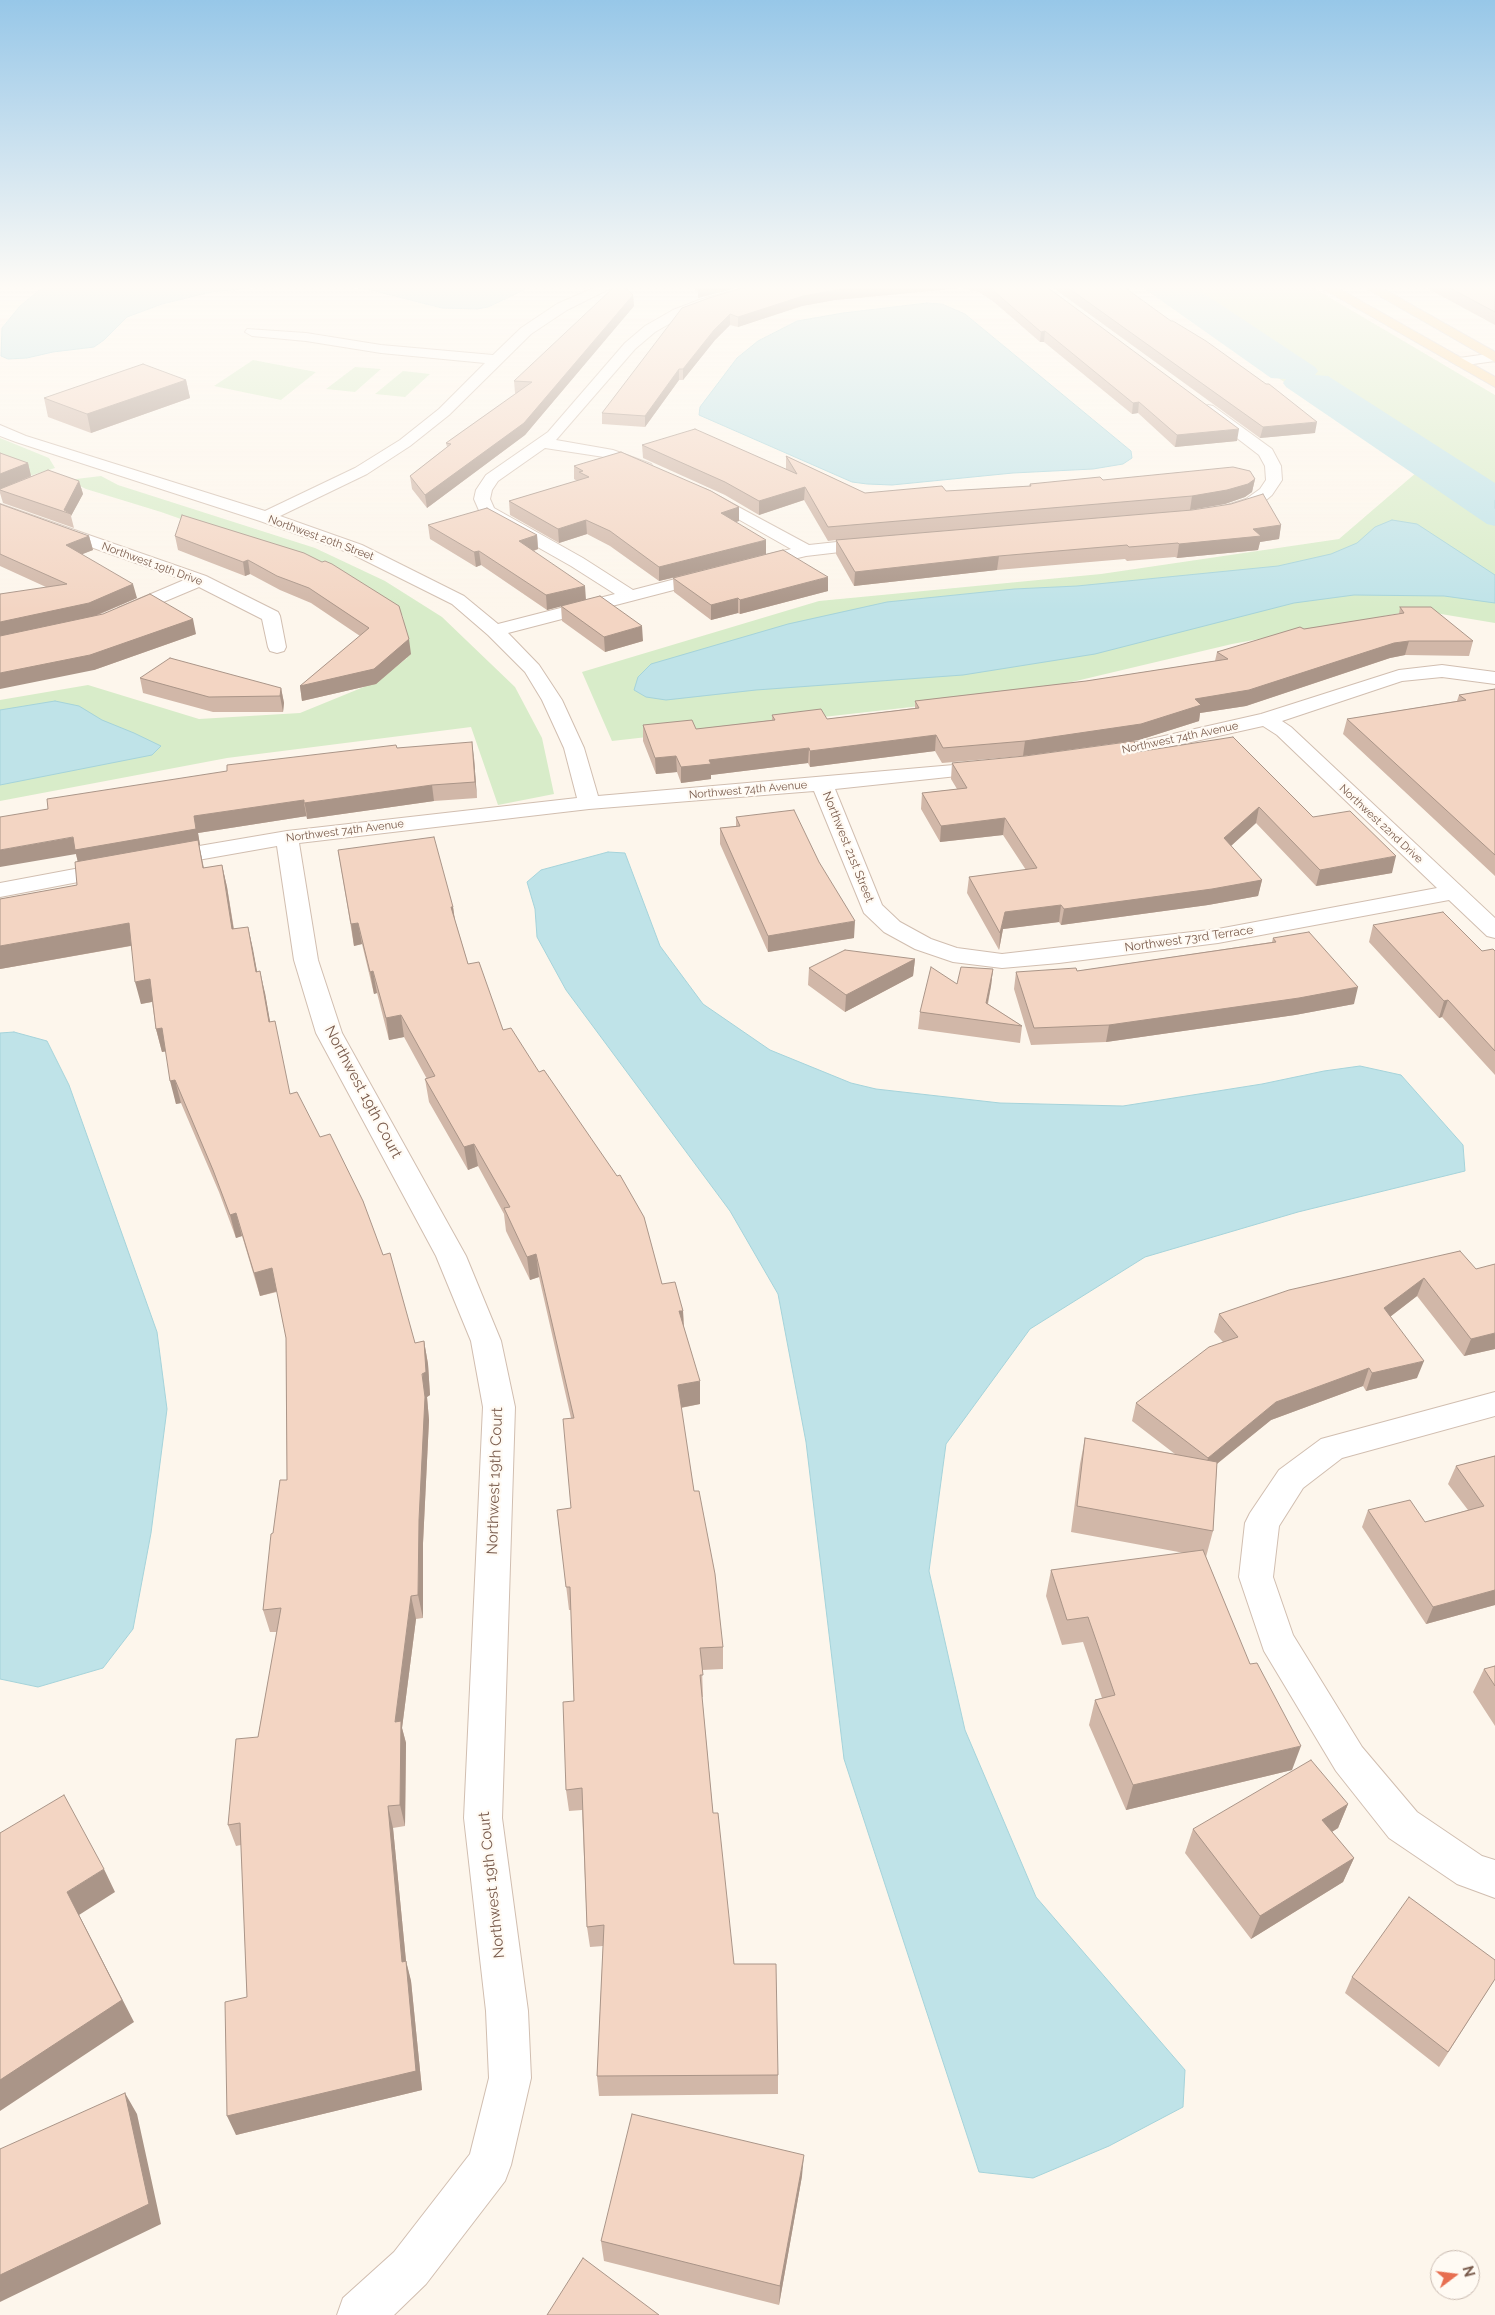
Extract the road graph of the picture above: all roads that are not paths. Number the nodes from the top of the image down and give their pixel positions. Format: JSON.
{"nodes":[{"id":1,"x":461,"y":395,"type":"edge"},
{"id":2,"x":587,"y":395,"type":"edge"},
{"id":3,"x":1194,"y":399,"type":"edge"},
{"id":4,"x":0,"y":430,"type":"edge"},
{"id":5,"x":542,"y":443,"type":"junction"},
{"id":6,"x":90,"y":461,"type":"junction"},
{"id":7,"x":68,"y":469,"type":"dead end"},
{"id":8,"x":656,"y":472,"type":"edge"},
{"id":9,"x":692,"y":488,"type":"edge"},
{"id":10,"x":0,"y":509,"type":"edge"},
{"id":11,"x":1209,"y":514,"type":"edge"},
{"id":12,"x":266,"y":517,"type":"junction"},
{"id":13,"x":890,"y":541,"type":"edge"},
{"id":14,"x":806,"y":551,"type":"junction"},
{"id":15,"x":200,"y":580,"type":"junction"},
{"id":16,"x":630,"y":596,"type":"junction"},
{"id":17,"x":107,"y":620,"type":"edge"},
{"id":18,"x":495,"y":631,"type":"junction"},
{"id":19,"x":277,"y":647,"type":"dead end"},
{"id":20,"x":1493,"y":677,"type":"edge"},
{"id":21,"x":1266,"y":719,"type":"junction"},
{"id":22,"x":1078,"y":757,"type":"edge"},
{"id":23,"x":1004,"y":766,"type":"edge"},
{"id":24,"x":822,"y":784,"type":"junction"},
{"id":25,"x":589,"y":803,"type":"junction"},
{"id":26,"x":287,"y":838,"type":"junction"},
{"id":27,"x":0,"y":890,"type":"edge"},
{"id":28,"x":1454,"y":892,"type":"junction"},
{"id":29,"x":1495,"y":931,"type":"edge"},
{"id":30,"x":923,"y":944,"type":"joint"},
{"id":31,"x":1495,"y":1404,"type":"edge"},
{"id":32,"x":1495,"y":1879,"type":"edge"},
{"id":33,"x":360,"y":2315,"type":"edge"}],
"edges":[{"from":1,"to":12,"type":"street"},
{"from":2,"to":5,"type":"street"},
{"from":3,"to":11,"type":"street"},
{"from":4,"to":6,"type":"street","name":"Northwest 20th Street"},
{"from":5,"to":8,"type":"street"},
{"from":5,"to":16,"type":"street"},
{"from":6,"to":7,"type":"street"},
{"from":6,"to":12,"type":"street","name":"Northwest 20th Street"},
{"from":9,"to":14,"type":"street"},
{"from":10,"to":15,"type":"street","name":"Northwest 19th Drive"},
{"from":12,"to":18,"type":"street","name":"Northwest 20th Street"},
{"from":13,"to":14,"type":"street"},
{"from":14,"to":16,"type":"street"},
{"from":15,"to":17,"type":"street"},
{"from":15,"to":19,"type":"street","name":"Northwest 19th Drive"},
{"from":16,"to":18,"type":"street"},
{"from":18,"to":25,"type":"street","name":"Northwest 20th Street"},
{"from":20,"to":21,"type":"street","name":"Northwest 74th Avenue"},
{"from":21,"to":22,"type":"street","name":"Northwest 74th Avenue"},
{"from":21,"to":28,"type":"street","name":"Northwest 22nd Drive"},
{"from":23,"to":24,"type":"street","name":"Northwest 74th Avenue"},
{"from":24,"to":25,"type":"street","name":"Northwest 74th Avenue"},
{"from":24,"to":30,"type":"street","name":"Northwest 21st Street"},
{"from":25,"to":26,"type":"street","name":"Northwest 74th Avenue"},
{"from":26,"to":27,"type":"street","name":"Northwest 74th Avenue"},
{"from":26,"to":33,"type":"street","name":"Northwest 19th Court"},
{"from":28,"to":29,"type":"street","name":"Northwest 22nd Drive"},
{"from":28,"to":30,"type":"street","name":"Northwest 73rd Terrace"},
{"from":31,"to":32,"type":"street"}]}
